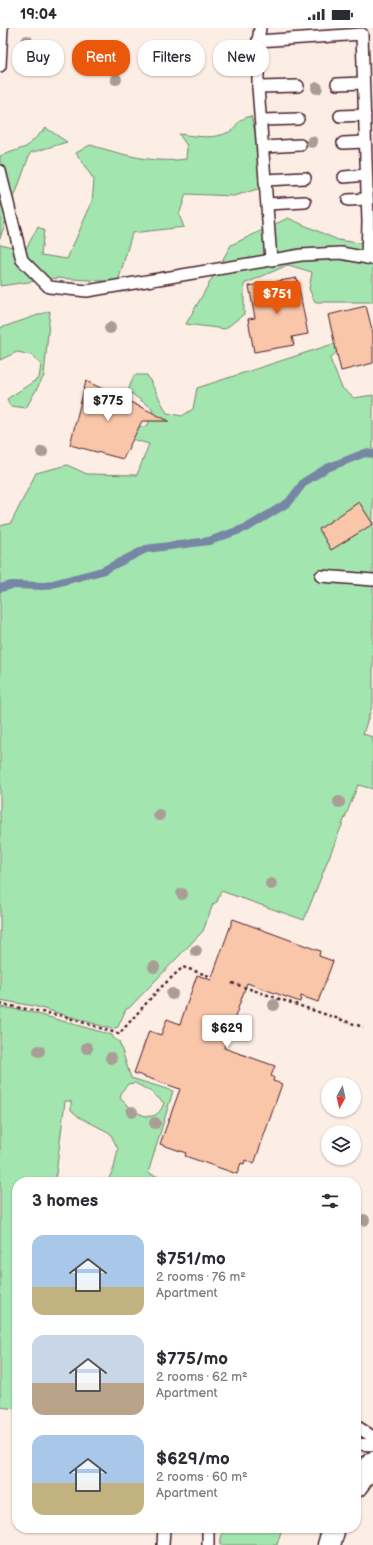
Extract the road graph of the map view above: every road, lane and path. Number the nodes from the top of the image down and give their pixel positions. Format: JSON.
{"nodes":[{"id":1,"x":2,"y":28,"type":"edge"},
{"id":2,"x":260,"y":28,"type":"edge"},
{"id":3,"x":258,"y":40,"type":"edge"},
{"id":4,"x":269,"y":40,"type":"edge"},
{"id":5,"x":0,"y":66,"type":"edge"},
{"id":6,"x":258,"y":76,"type":"edge"},
{"id":7,"x":363,"y":83,"type":"junction"},
{"id":8,"x":337,"y":84,"type":"dead end"},
{"id":9,"x":298,"y":86,"type":"dead end"},
{"id":10,"x":258,"y":87,"type":"junction"},
{"id":11,"x":364,"y":115,"type":"junction"},
{"id":12,"x":340,"y":116,"type":"dead end"},
{"id":13,"x":298,"y":119,"type":"dead end"},
{"id":14,"x":261,"y":120,"type":"junction"},
{"id":15,"x":365,"y":142,"type":"junction"},
{"id":16,"x":343,"y":143,"type":"dead end"},
{"id":17,"x":300,"y":146,"type":"dead end"},
{"id":18,"x":263,"y":147,"type":"junction"},
{"id":19,"x":0,"y":171,"type":"edge"},
{"id":20,"x":366,"y":175,"type":"junction"},
{"id":21,"x":344,"y":176,"type":"dead end"},
{"id":22,"x":305,"y":178,"type":"dead end"},
{"id":23,"x":265,"y":180,"type":"junction"},
{"id":24,"x":367,"y":199,"type":"junction"},
{"id":25,"x":348,"y":200,"type":"dead end"},
{"id":26,"x":305,"y":202,"type":"dead end"},
{"id":27,"x":267,"y":204,"type":"junction"},
{"id":28,"x":370,"y":259,"type":"edge"},
{"id":29,"x":271,"y":260,"type":"junction"},
{"id":30,"x":321,"y":576,"type":"dead end"},
{"id":31,"x":373,"y":580,"type":"edge"},
{"id":32,"x":212,"y":977,"type":"dead end"},
{"id":33,"x":232,"y":983,"type":"dead end"},
{"id":34,"x":0,"y":1004,"type":"edge"},
{"id":35,"x":363,"y":1027,"type":"dead end"},
{"id":36,"x":361,"y":1429,"type":"edge"},
{"id":37,"x":373,"y":1437,"type":"edge"},
{"id":38,"x":361,"y":1444,"type":"edge"},
{"id":39,"x":373,"y":1445,"type":"edge"},
{"id":40,"x":373,"y":1463,"type":"edge"},
{"id":41,"x":361,"y":1479,"type":"edge"},
{"id":42,"x":164,"y":1533,"type":"edge"},
{"id":43,"x":208,"y":1533,"type":"edge"},
{"id":44,"x":333,"y":1533,"type":"edge"},
{"id":45,"x":163,"y":1545,"type":"edge"},
{"id":46,"x":208,"y":1545,"type":"edge"},
{"id":47,"x":329,"y":1545,"type":"edge"}],
"edges":[{"from":1,"to":5,"type":"lane"},
{"from":2,"to":3,"type":"lane"},
{"from":4,"to":7,"type":"lane"},
{"from":6,"to":10,"type":"lane"},
{"from":7,"to":8,"type":"lane"},
{"from":7,"to":11,"type":"lane"},
{"from":9,"to":10,"type":"lane"},
{"from":10,"to":14,"type":"lane"},
{"from":11,"to":12,"type":"lane"},
{"from":11,"to":15,"type":"lane"},
{"from":13,"to":14,"type":"lane"},
{"from":14,"to":18,"type":"lane"},
{"from":15,"to":16,"type":"lane"},
{"from":15,"to":20,"type":"lane"},
{"from":17,"to":18,"type":"lane"},
{"from":18,"to":23,"type":"lane"},
{"from":19,"to":29,"type":"lane"},
{"from":20,"to":21,"type":"lane"},
{"from":20,"to":24,"type":"lane"},
{"from":22,"to":23,"type":"lane"},
{"from":23,"to":27,"type":"lane"},
{"from":24,"to":25,"type":"lane"},
{"from":24,"to":28,"type":"lane"},
{"from":26,"to":27,"type":"lane"},
{"from":27,"to":29,"type":"lane"},
{"from":28,"to":29,"type":"lane"},
{"from":30,"to":31,"type":"lane"},
{"from":32,"to":34,"type":"path"},
{"from":33,"to":35,"type":"path"},
{"from":36,"to":37,"type":"lane"},
{"from":38,"to":39,"type":"lane"},
{"from":40,"to":41,"type":"main road"},
{"from":42,"to":45,"type":"lane"},
{"from":43,"to":46,"type":"lane"},
{"from":44,"to":47,"type":"main road"}]}
